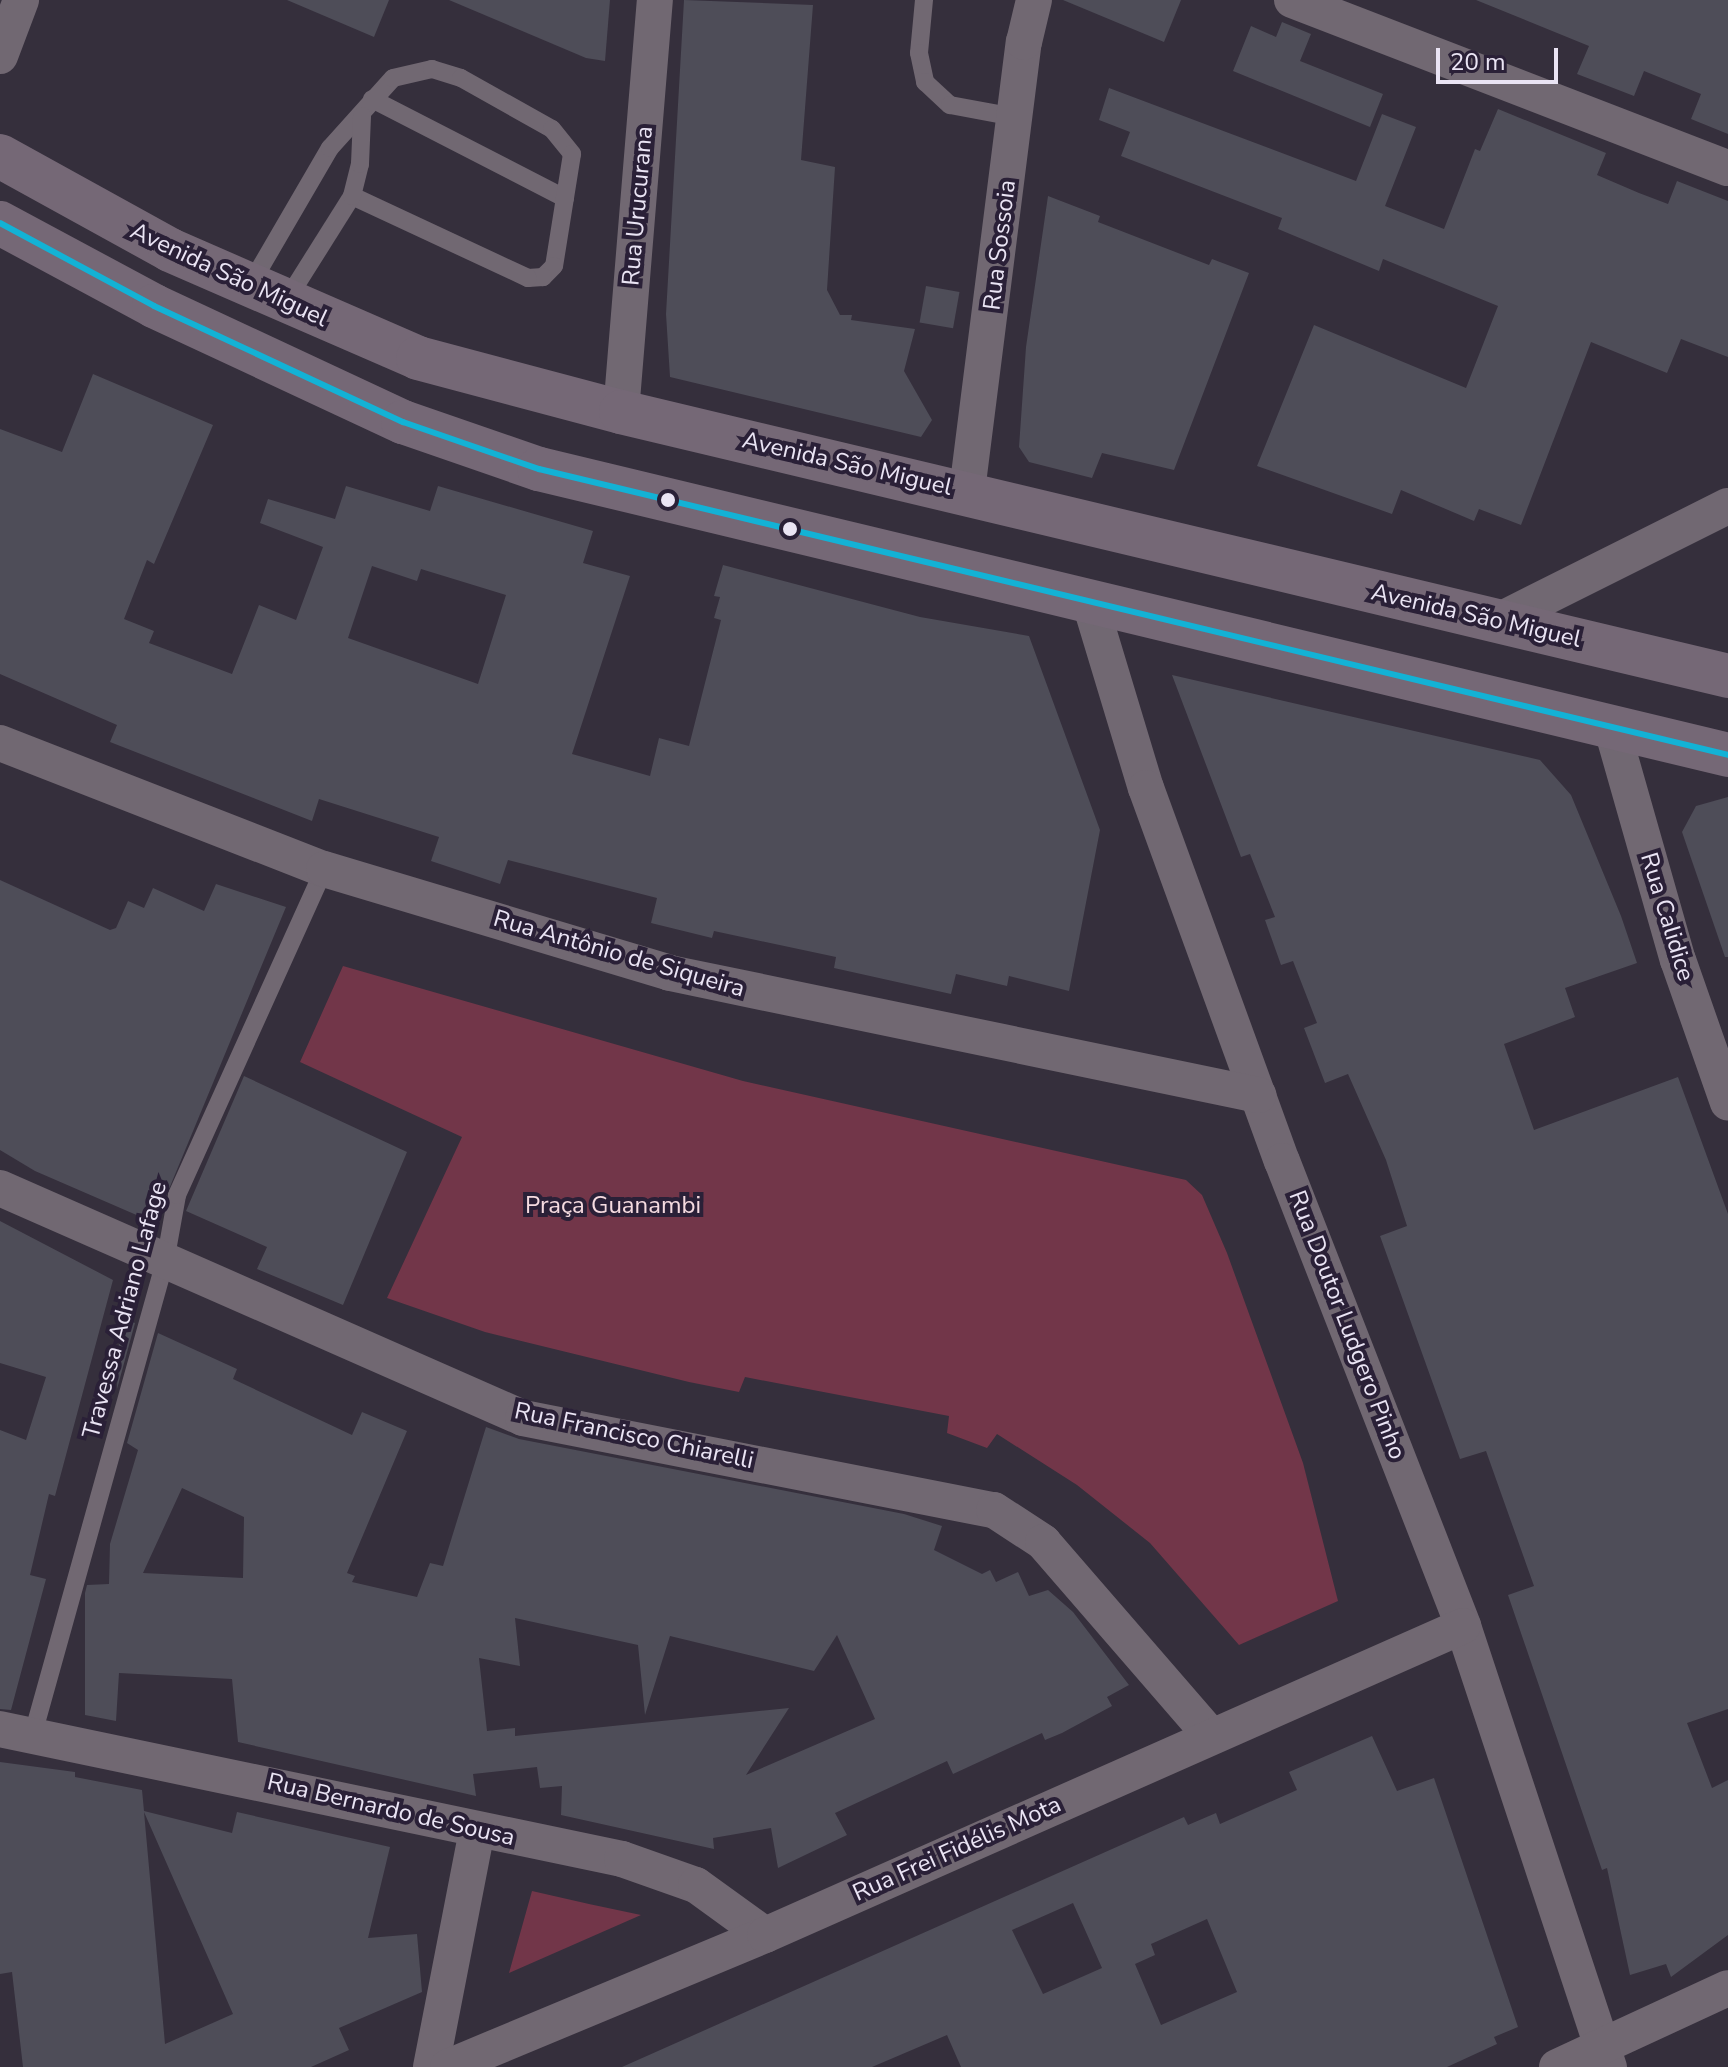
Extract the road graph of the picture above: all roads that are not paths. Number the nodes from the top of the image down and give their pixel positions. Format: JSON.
{"nodes":[{"id":1,"x":21,"y":0,"type":"edge"},
{"id":2,"x":655,"y":0,"type":"edge"},
{"id":3,"x":924,"y":0,"type":"edge"},
{"id":4,"x":1034,"y":0,"type":"edge"},
{"id":5,"x":1292,"y":0,"type":"edge"},
{"id":6,"x":0,"y":56,"type":"edge"},
{"id":7,"x":372,"y":99,"type":"junction"},
{"id":8,"x":362,"y":116,"type":"junction"},
{"id":9,"x":1014,"y":117,"type":"junction"},
{"id":10,"x":0,"y":156,"type":"edge"},
{"id":11,"x":1728,"y":168,"type":"edge"},
{"id":12,"x":352,"y":196,"type":"junction"},
{"id":13,"x":565,"y":198,"type":"junction"},
{"id":14,"x":0,"y":223,"type":"edge"},
{"id":15,"x":266,"y":296,"type":"junction"},
{"id":16,"x":621,"y":412,"type":"junction"},
{"id":17,"x":967,"y":491,"type":"junction"},
{"id":18,"x":1728,"y":506,"type":"edge"},
{"id":19,"x":1090,"y":603,"type":"junction"},
{"id":20,"x":1498,"y":621,"type":"junction"},
{"id":21,"x":1728,"y":676,"type":"edge"},
{"id":22,"x":1612,"y":729,"type":"junction"},
{"id":23,"x":0,"y":743,"type":"edge"},
{"id":24,"x":1728,"y":755,"type":"edge"},
{"id":25,"x":324,"y":869,"type":"junction"},
{"id":26,"x":1258,"y":1095,"type":"junction"},
{"id":27,"x":1728,"y":1103,"type":"edge"},
{"id":28,"x":0,"y":1188,"type":"edge"},
{"id":29,"x":165,"y":1262,"type":"junction"},
{"id":30,"x":1463,"y":1626,"type":"junction"},
{"id":31,"x":16,"y":1732,"type":"edge"},
{"id":32,"x":1211,"y":1736,"type":"junction"},
{"id":33,"x":477,"y":1831,"type":"junction"},
{"id":34,"x":765,"y":1935,"type":"junction"},
{"id":35,"x":1728,"y":1988,"type":"edge"},
{"id":36,"x":1606,"y":2057,"type":"edge"},
{"id":37,"x":431,"y":2067,"type":"edge"},
{"id":38,"x":448,"y":2067,"type":"edge"},
{"id":39,"x":1557,"y":2067,"type":"edge"}],
"edges":[{"from":1,"to":6,"type":"street"},
{"from":2,"to":16,"type":"street","name":"Rua Urucurana"},
{"from":3,"to":9,"type":"lane"},
{"from":4,"to":9,"type":"street","name":"Rua Sossoia"},
{"from":5,"to":11,"type":"street"},
{"from":7,"to":8,"type":"lane"},
{"from":7,"to":13,"type":"lane"},
{"from":7,"to":13,"type":"lane"},
{"from":8,"to":12,"type":"lane"},
{"from":8,"to":15,"type":"lane"},
{"from":9,"to":17,"type":"street","name":"Rua Sossoia"},
{"from":10,"to":15,"type":"main road","name":"Avenida São Miguel"},
{"from":12,"to":13,"type":"lane"},
{"from":12,"to":15,"type":"lane"},
{"from":14,"to":19,"type":"main road"},
{"from":15,"to":16,"type":"main road","name":"Avenida São Miguel"},
{"from":16,"to":17,"type":"main road","name":"Avenida São Miguel"},
{"from":17,"to":20,"type":"main road","name":"Avenida São Miguel"},
{"from":18,"to":20,"type":"street"},
{"from":19,"to":22,"type":"main road"},
{"from":19,"to":26,"type":"street","name":"Rua Doutor Ludgero Pinho"},
{"from":20,"to":21,"type":"main road","name":"Avenida São Miguel"},
{"from":22,"to":24,"type":"main road"},
{"from":22,"to":27,"type":"street","name":"Rua Calidice"},
{"from":23,"to":25,"type":"street","name":"Rua Antônio de Siqueira"},
{"from":25,"to":26,"type":"street","name":"Rua Antônio de Siqueira"},
{"from":25,"to":29,"type":"lane","name":"Travessa Adriano Lafage"},
{"from":26,"to":30,"type":"street","name":"Rua Doutor Ludgero Pinho"},
{"from":28,"to":29,"type":"street","name":"Rua Francisco Chiarelli"},
{"from":29,"to":31,"type":"lane","name":"Travessa Adriano Lafage"},
{"from":29,"to":32,"type":"street","name":"Rua Francisco Chiarelli"},
{"from":30,"to":32,"type":"street","name":"Rua Frei Fidélis Mota"},
{"from":30,"to":36,"type":"street","name":"Rua Doutor Ludgero Pinho"},
{"from":31,"to":33,"type":"street","name":"Rua Bernardo de Sousa"},
{"from":32,"to":34,"type":"street","name":"Rua Frei Fidélis Mota"},
{"from":33,"to":34,"type":"street","name":"Rua Bernardo de Sousa"},
{"from":33,"to":37,"type":"street"},
{"from":34,"to":38,"type":"street","name":"Rua Frei Fidélis Mota"},
{"from":35,"to":36,"type":"street"},
{"from":36,"to":39,"type":"street"}]}
